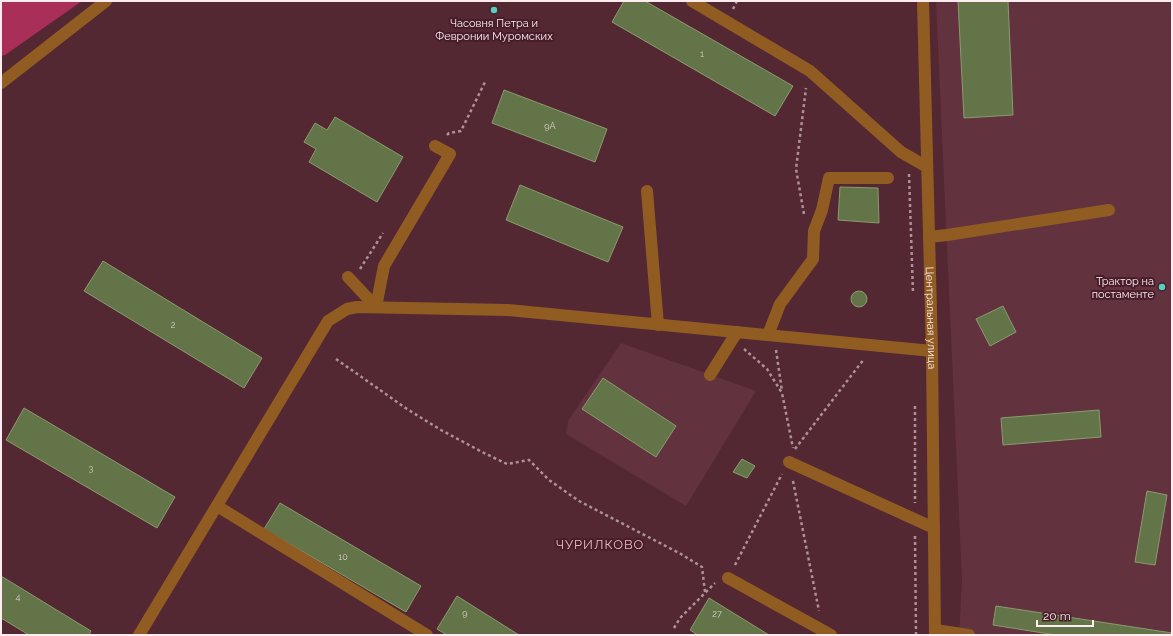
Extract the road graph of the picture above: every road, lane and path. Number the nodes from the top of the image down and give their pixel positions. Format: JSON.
{"nodes":[{"id":1,"x":106,"y":1,"type":"edge"},
{"id":2,"x":692,"y":1,"type":"edge"},
{"id":3,"x":923,"y":1,"type":"edge"},
{"id":4,"x":807,"y":82,"type":"dead end"},
{"id":5,"x":1,"y":83,"type":"edge"},
{"id":6,"x":435,"y":146,"type":"dead end"},
{"id":7,"x":927,"y":167,"type":"junction"},
{"id":8,"x":909,"y":169,"type":"dead end"},
{"id":9,"x":888,"y":178,"type":"dead end"},
{"id":10,"x":647,"y":190,"type":"dead end"},
{"id":11,"x":1110,"y":210,"type":"dead end"},
{"id":12,"x":804,"y":215,"type":"dead end"},
{"id":13,"x":929,"y":237,"type":"junction"},
{"id":14,"x":348,"y":277,"type":"dead end"},
{"id":15,"x":913,"y":295,"type":"dead end"},
{"id":16,"x":376,"y":307,"type":"junction"},
{"id":17,"x":658,"y":325,"type":"junction"},
{"id":18,"x":735,"y":336,"type":"junction"},
{"id":19,"x":772,"y":340,"type":"junction"},
{"id":20,"x":932,"y":352,"type":"junction"},
{"id":21,"x":336,"y":359,"type":"dead end"},
{"id":22,"x":864,"y":359,"type":"dead end"},
{"id":23,"x":710,"y":375,"type":"dead end"},
{"id":24,"x":782,"y":393,"type":"junction"},
{"id":25,"x":915,"y":403,"type":"dead end"},
{"id":26,"x":789,"y":462,"type":"junction"},
{"id":27,"x":217,"y":506,"type":"junction"},
{"id":28,"x":916,"y":520,"type":"junction"},
{"id":29,"x":934,"y":528,"type":"junction"},
{"id":30,"x":728,"y":578,"type":"junction"},
{"id":31,"x":705,"y":592,"type":"junction"},
{"id":32,"x":674,"y":628,"type":"dead end"},
{"id":33,"x":935,"y":632,"type":"edge"},
{"id":34,"x":827,"y":633,"type":"edge"},
{"id":35,"x":139,"y":635,"type":"edge"},
{"id":36,"x":427,"y":635,"type":"edge"},
{"id":37,"x":916,"y":635,"type":"edge"},
{"id":38,"x":969,"y":635,"type":"edge"}],
"edges":[{"from":1,"to":5,"type":"street"},
{"from":2,"to":7,"type":"street"},
{"from":3,"to":7,"type":"street","name":"Центральная улица"},
{"from":4,"to":12,"type":"path"},
{"from":6,"to":16,"type":"street"},
{"from":7,"to":13,"type":"street","name":"Центральная улица"},
{"from":8,"to":15,"type":"path"},
{"from":9,"to":19,"type":"street"},
{"from":10,"to":17,"type":"street"},
{"from":11,"to":13,"type":"street"},
{"from":13,"to":20,"type":"street","name":"Центральная улица"},
{"from":14,"to":16,"type":"street"},
{"from":16,"to":17,"type":"street"},
{"from":16,"to":27,"type":"street"},
{"from":17,"to":18,"type":"street"},
{"from":18,"to":19,"type":"street"},
{"from":18,"to":23,"type":"street"},
{"from":18,"to":24,"type":"path"},
{"from":19,"to":20,"type":"street"},
{"from":19,"to":24,"type":"path"},
{"from":20,"to":29,"type":"street","name":"Центральная улица"},
{"from":21,"to":31,"type":"path"},
{"from":22,"to":24,"type":"path"},
{"from":25,"to":28,"type":"path"},
{"from":26,"to":28,"type":"street"},
{"from":26,"to":30,"type":"path"},
{"from":26,"to":34,"type":"path"},
{"from":27,"to":35,"type":"street"},
{"from":27,"to":36,"type":"street"},
{"from":28,"to":29,"type":"street"},
{"from":28,"to":37,"type":"path"},
{"from":29,"to":33,"type":"street","name":"Центральная улица"},
{"from":30,"to":31,"type":"path"},
{"from":30,"to":34,"type":"street"},
{"from":31,"to":32,"type":"path"},
{"from":33,"to":38,"type":"street"}]}
